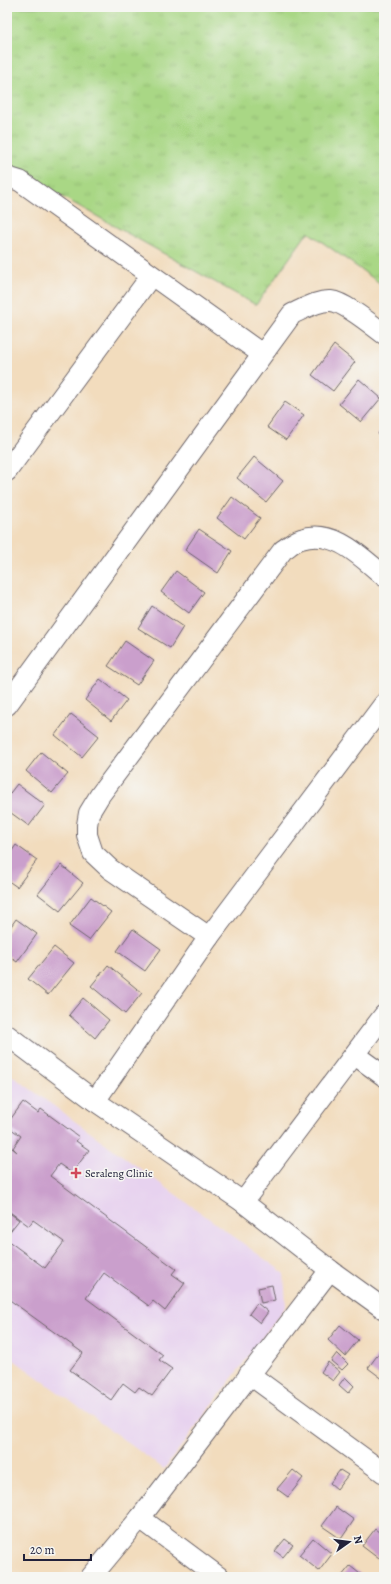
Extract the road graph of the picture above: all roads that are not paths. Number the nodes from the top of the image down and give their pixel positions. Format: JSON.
{"nodes":[{"id":1,"x":7,"y":177,"type":"edge"},
{"id":2,"x":151,"y":276,"type":"junction"},
{"id":3,"x":384,"y":334,"type":"edge"},
{"id":4,"x":262,"y":354,"type":"junction"},
{"id":5,"x":7,"y":471,"type":"edge"},
{"id":6,"x":384,"y":576,"type":"edge"},
{"id":7,"x":384,"y":704,"type":"edge"},
{"id":8,"x":7,"y":705,"type":"edge"},
{"id":9,"x":209,"y":937,"type":"junction"},
{"id":10,"x":384,"y":1015,"type":"edge"},
{"id":11,"x":7,"y":1035,"type":"edge"},
{"id":12,"x":355,"y":1055,"type":"junction"},
{"id":13,"x":384,"y":1076,"type":"edge"},
{"id":14,"x":95,"y":1100,"type":"junction"},
{"id":15,"x":243,"y":1202,"type":"junction"},
{"id":16,"x":330,"y":1270,"type":"junction"},
{"id":17,"x":384,"y":1309,"type":"edge"},
{"id":18,"x":249,"y":1374,"type":"junction"},
{"id":19,"x":384,"y":1472,"type":"edge"},
{"id":20,"x":140,"y":1518,"type":"junction"},
{"id":21,"x":91,"y":1577,"type":"edge"},
{"id":22,"x":218,"y":1577,"type":"edge"}],
"edges":[{"from":1,"to":2,"type":"street"},
{"from":2,"to":4,"type":"street"},
{"from":2,"to":5,"type":"street"},
{"from":3,"to":4,"type":"street"},
{"from":4,"to":8,"type":"street"},
{"from":6,"to":9,"type":"street"},
{"from":7,"to":9,"type":"street"},
{"from":9,"to":14,"type":"street"},
{"from":10,"to":12,"type":"street"},
{"from":11,"to":14,"type":"street"},
{"from":12,"to":13,"type":"street"},
{"from":12,"to":15,"type":"street"},
{"from":14,"to":15,"type":"street"},
{"from":15,"to":16,"type":"street"},
{"from":16,"to":17,"type":"street"},
{"from":16,"to":18,"type":"street"},
{"from":18,"to":19,"type":"street"},
{"from":18,"to":20,"type":"street"},
{"from":20,"to":21,"type":"street"},
{"from":20,"to":22,"type":"street"}]}
